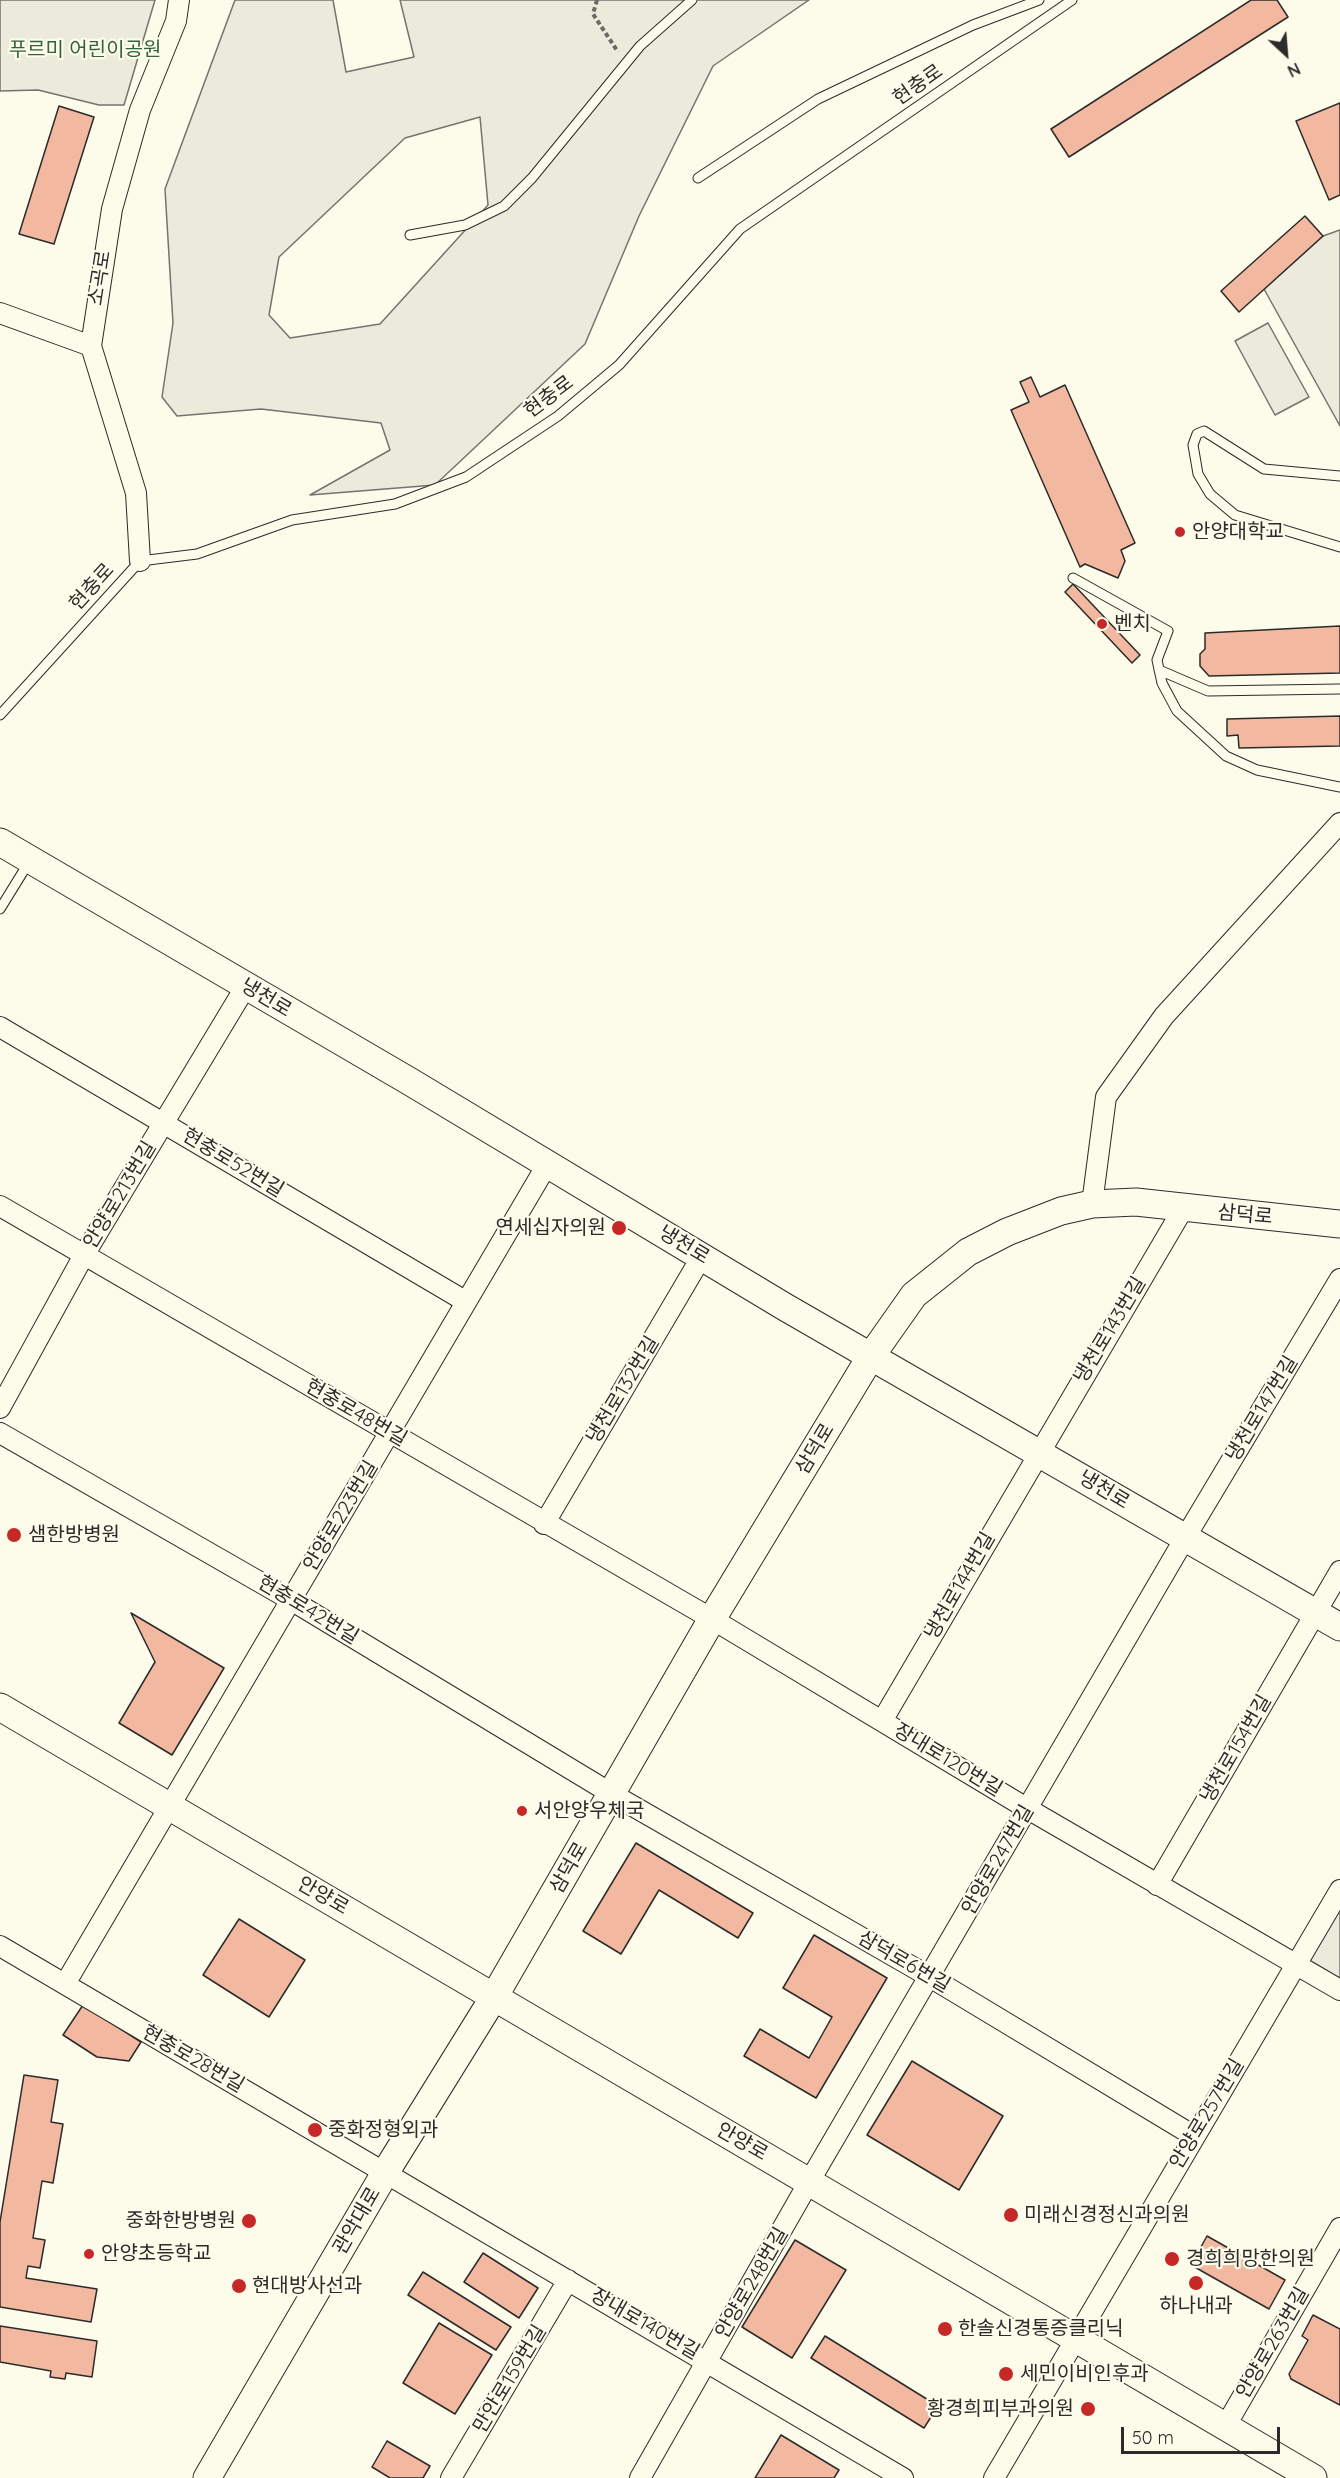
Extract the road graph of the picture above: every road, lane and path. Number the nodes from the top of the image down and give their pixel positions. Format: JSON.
{"nodes":[{"id":1,"x":179,"y":0,"type":"edge"},
{"id":2,"x":597,"y":0,"type":"edge"},
{"id":3,"x":692,"y":0,"type":"edge"},
{"id":4,"x":1038,"y":0,"type":"edge"},
{"id":5,"x":1072,"y":0,"type":"edge"},
{"id":6,"x":625,"y":64,"type":"junction"},
{"id":7,"x":698,"y":178,"type":"dead end"},
{"id":8,"x":410,"y":235,"type":"dead end"},
{"id":9,"x":0,"y":313,"type":"edge"},
{"id":10,"x":91,"y":346,"type":"junction"},
{"id":11,"x":1340,"y":477,"type":"edge"},
{"id":12,"x":1340,"y":547,"type":"edge"},
{"id":13,"x":140,"y":561,"type":"junction"},
{"id":14,"x":1073,"y":578,"type":"dead end"},
{"id":15,"x":1160,"y":670,"type":"junction"},
{"id":16,"x":1340,"y":689,"type":"edge"},
{"id":17,"x":0,"y":715,"type":"edge"},
{"id":18,"x":1340,"y":787,"type":"edge"},
{"id":19,"x":1340,"y":823,"type":"edge"},
{"id":20,"x":0,"y":842,"type":"edge"},
{"id":21,"x":30,"y":860,"type":"junction"},
{"id":22,"x":0,"y":909,"type":"edge"},
{"id":23,"x":246,"y":986,"type":"junction"},
{"id":24,"x":0,"y":1027,"type":"edge"},
{"id":25,"x":164,"y":1121,"type":"junction"},
{"id":26,"x":548,"y":1163,"type":"junction"},
{"id":27,"x":1092,"y":1203,"type":"junction"},
{"id":28,"x":0,"y":1206,"type":"edge"},
{"id":29,"x":1183,"y":1209,"type":"junction"},
{"id":30,"x":1340,"y":1224,"type":"edge"},
{"id":31,"x":84,"y":1255,"type":"junction"},
{"id":32,"x":702,"y":1256,"type":"junction"},
{"id":33,"x":1340,"y":1279,"type":"edge"},
{"id":34,"x":465,"y":1300,"type":"junction"},
{"id":35,"x":870,"y":1356,"type":"junction"},
{"id":36,"x":0,"y":1408,"type":"edge"},
{"id":37,"x":0,"y":1433,"type":"edge"},
{"id":38,"x":390,"y":1433,"type":"junction"},
{"id":39,"x":1038,"y":1451,"type":"junction"},
{"id":40,"x":544,"y":1524,"type":"junction"},
{"id":41,"x":1185,"y":1538,"type":"junction"},
{"id":42,"x":1340,"y":1571,"type":"edge"},
{"id":43,"x":291,"y":1599,"type":"junction"},
{"id":44,"x":1316,"y":1613,"type":"junction"},
{"id":45,"x":712,"y":1619,"type":"junction"},
{"id":46,"x":1340,"y":1627,"type":"edge"},
{"id":47,"x":0,"y":1707,"type":"edge"},
{"id":48,"x":882,"y":1721,"type":"junction"},
{"id":49,"x":612,"y":1794,"type":"junction"},
{"id":50,"x":170,"y":1807,"type":"junction"},
{"id":51,"x":1028,"y":1809,"type":"junction"},
{"id":52,"x":1157,"y":1885,"type":"junction"},
{"id":53,"x":1340,"y":1890,"type":"edge"},
{"id":54,"x":0,"y":1946,"type":"edge"},
{"id":55,"x":1296,"y":1965,"type":"junction"},
{"id":56,"x":930,"y":1977,"type":"junction"},
{"id":57,"x":65,"y":1984,"type":"junction"},
{"id":58,"x":1340,"y":1990,"type":"edge"},
{"id":59,"x":494,"y":1997,"type":"junction"},
{"id":60,"x":1194,"y":2136,"type":"junction"},
{"id":61,"x":385,"y":2173,"type":"junction"},
{"id":62,"x":809,"y":2182,"type":"junction"},
{"id":63,"x":1340,"y":2228,"type":"edge"},
{"id":64,"x":568,"y":2280,"type":"junction"},
{"id":65,"x":1075,"y":2339,"type":"junction"},
{"id":66,"x":708,"y":2361,"type":"junction"},
{"id":67,"x":1225,"y":2427,"type":"junction"},
{"id":68,"x":207,"y":2478,"type":"edge"},
{"id":69,"x":451,"y":2478,"type":"edge"},
{"id":70,"x":640,"y":2478,"type":"edge"},
{"id":71,"x":903,"y":2478,"type":"edge"},
{"id":72,"x":994,"y":2478,"type":"edge"},
{"id":73,"x":1313,"y":2478,"type":"edge"}],
"edges":[{"from":1,"to":10,"type":"street","name":"소곡로"},
{"from":2,"to":6,"type":"path"},
{"from":3,"to":6,"type":"lane"},
{"from":4,"to":7,"type":"lane","name":"현충로"},
{"from":5,"to":13,"type":"lane","name":"현충로"},
{"from":6,"to":8,"type":"lane"},
{"from":9,"to":10,"type":"street"},
{"from":10,"to":13,"type":"street","name":"소곡로"},
{"from":11,"to":12,"type":"lane"},
{"from":13,"to":17,"type":"lane","name":"현충로"},
{"from":14,"to":15,"type":"lane"},
{"from":15,"to":16,"type":"lane"},
{"from":15,"to":18,"type":"lane"},
{"from":19,"to":27,"type":"street"},
{"from":20,"to":21,"type":"street","name":"냉천로"},
{"from":21,"to":22,"type":"lane"},
{"from":21,"to":23,"type":"street","name":"냉천로"},
{"from":23,"to":25,"type":"street","name":"안양로213번길"},
{"from":23,"to":26,"type":"street","name":"냉천로"},
{"from":24,"to":25,"type":"street","name":"현충로52번길"},
{"from":25,"to":31,"type":"street","name":"안양로213번길"},
{"from":25,"to":34,"type":"street","name":"현충로52번길"},
{"from":26,"to":32,"type":"street","name":"냉천로"},
{"from":26,"to":34,"type":"street","name":"안양로223번길"},
{"from":27,"to":29,"type":"street","name":"삼덕로"},
{"from":27,"to":35,"type":"street","name":"삼덕로"},
{"from":28,"to":31,"type":"street","name":"현충로48번길"},
{"from":29,"to":30,"type":"street","name":"삼덕로"},
{"from":29,"to":39,"type":"street","name":"냉천로143번길"},
{"from":31,"to":36,"type":"street","name":"안양로213번길"},
{"from":31,"to":38,"type":"street","name":"현충로48번길"},
{"from":32,"to":35,"type":"street","name":"냉천로"},
{"from":32,"to":40,"type":"street","name":"냉천로132번길"},
{"from":33,"to":41,"type":"street","name":"냉천로147번길"},
{"from":34,"to":38,"type":"street","name":"안양로223번길"},
{"from":35,"to":39,"type":"street","name":"냉천로"},
{"from":35,"to":45,"type":"street","name":"삼덕로"},
{"from":37,"to":43,"type":"street","name":"현충로42번길"},
{"from":38,"to":40,"type":"street","name":"현충로48번길"},
{"from":38,"to":43,"type":"street","name":"안양로223번길"},
{"from":39,"to":41,"type":"street","name":"냉천로"},
{"from":39,"to":48,"type":"street","name":"냉천로144번길"},
{"from":40,"to":45,"type":"street","name":"현충로48번길"},
{"from":41,"to":44,"type":"street","name":"냉천로"},
{"from":41,"to":51,"type":"street","name":"안양로247번길"},
{"from":42,"to":44,"type":"street","name":"냉천로154번길"},
{"from":43,"to":49,"type":"street","name":"현충로42번길"},
{"from":43,"to":50,"type":"street","name":"안양로223번길"},
{"from":44,"to":46,"type":"street","name":"냉천로"},
{"from":44,"to":52,"type":"street","name":"냉천로154번길"},
{"from":45,"to":48,"type":"street","name":"장내로120번길"},
{"from":45,"to":49,"type":"street","name":"삼덕로"},
{"from":47,"to":50,"type":"street","name":"안양로"},
{"from":48,"to":51,"type":"street","name":"장내로120번길"},
{"from":49,"to":56,"type":"street","name":"삼덕로6번길"},
{"from":49,"to":59,"type":"street","name":"삼덕로"},
{"from":50,"to":57,"type":"street"},
{"from":50,"to":59,"type":"street","name":"안양로"},
{"from":51,"to":52,"type":"street","name":"장내로120번길"},
{"from":51,"to":56,"type":"street","name":"안양로247번길"},
{"from":52,"to":55,"type":"street","name":"장내로120번길"},
{"from":53,"to":55,"type":"street","name":"안양로257번길"},
{"from":54,"to":57,"type":"street","name":"현충로28번길"},
{"from":55,"to":58,"type":"street","name":"장내로120번길"},
{"from":55,"to":60,"type":"street","name":"안양로257번길"},
{"from":56,"to":60,"type":"street","name":"삼덕로6번길"},
{"from":56,"to":62,"type":"street","name":"안양로247번길"},
{"from":57,"to":61,"type":"street","name":"현충로28번길"},
{"from":59,"to":61,"type":"street","name":"관악대로"},
{"from":59,"to":62,"type":"street","name":"안양로"},
{"from":60,"to":65,"type":"street","name":"안양로257번길"},
{"from":61,"to":64,"type":"street","name":"장내로140번길"},
{"from":61,"to":68,"type":"street","name":"관악대로"},
{"from":62,"to":65,"type":"street","name":"안양로"},
{"from":62,"to":66,"type":"street","name":"안양로248번길"},
{"from":63,"to":67,"type":"street","name":"안양로263번길"},
{"from":64,"to":66,"type":"street","name":"장내로140번길"},
{"from":64,"to":69,"type":"street","name":"만안로159번길"},
{"from":65,"to":67,"type":"street","name":"안양로"},
{"from":65,"to":72,"type":"street","name":"안양로257번길"},
{"from":66,"to":70,"type":"street","name":"안양로248번길"},
{"from":66,"to":71,"type":"street","name":"장내로140번길"},
{"from":67,"to":73,"type":"street","name":"안양로"}]}
